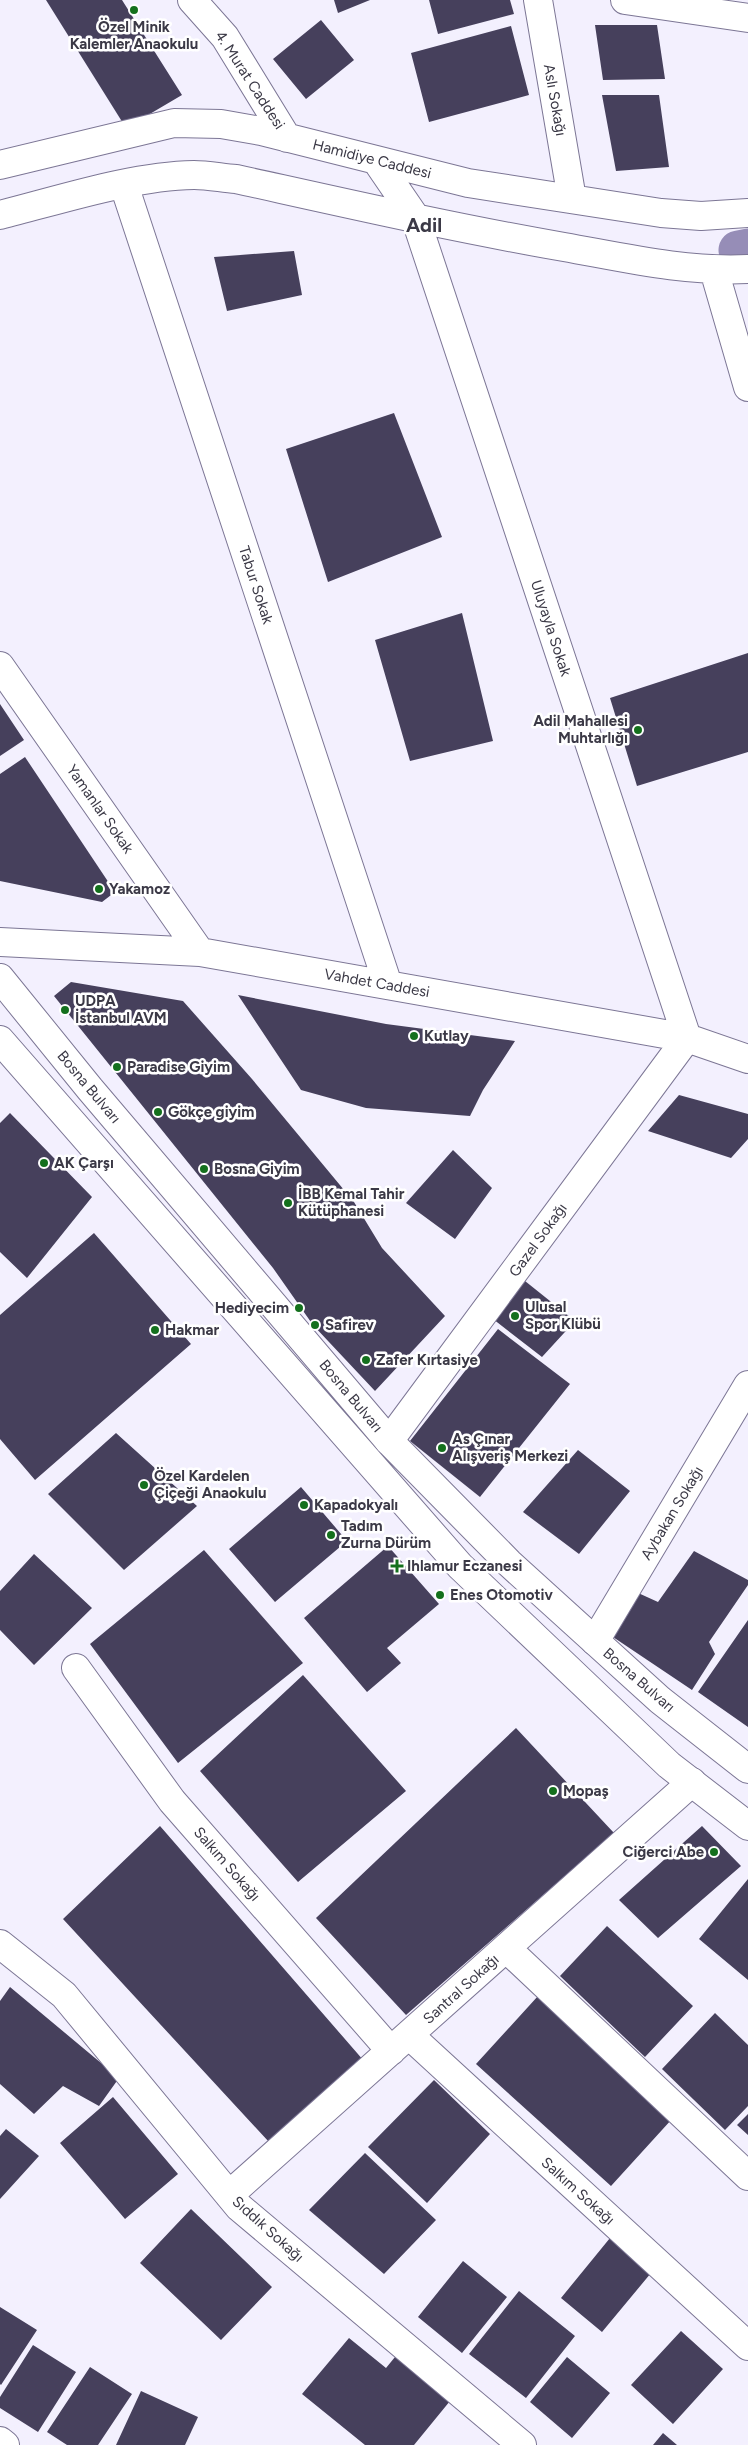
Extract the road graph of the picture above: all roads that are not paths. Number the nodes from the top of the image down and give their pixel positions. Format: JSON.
{"nodes":[{"id":1,"x":192,"y":0,"type":"edge"},
{"id":2,"x":538,"y":0,"type":"edge"},
{"id":3,"x":626,"y":0,"type":"edge"},
{"id":4,"x":748,"y":18,"type":"edge"},
{"id":5,"x":287,"y":138,"type":"junction"},
{"id":6,"x":376,"y":160,"type":"junction"},
{"id":7,"x":0,"y":165,"type":"edge"},
{"id":8,"x":124,"y":185,"type":"junction"},
{"id":9,"x":572,"y":199,"type":"junction"},
{"id":10,"x":748,"y":212,"type":"edge"},
{"id":11,"x":0,"y":215,"type":"edge"},
{"id":12,"x":415,"y":217,"type":"junction"},
{"id":13,"x":748,"y":269,"type":"edge"},
{"id":14,"x":714,"y":270,"type":"junction"},
{"id":15,"x":746,"y":371,"type":"edge"},
{"id":16,"x":0,"y":666,"type":"edge"},
{"id":17,"x":0,"y":942,"type":"edge"},
{"id":18,"x":200,"y":952,"type":"junction"},
{"id":19,"x":0,"y":978,"type":"edge"},
{"id":20,"x":388,"y":985,"type":"junction"},
{"id":21,"x":686,"y":1038,"type":"junction"},
{"id":22,"x":3,"y":1053,"type":"edge"},
{"id":23,"x":748,"y":1059,"type":"edge"},
{"id":24,"x":748,"y":1384,"type":"edge"},
{"id":25,"x":389,"y":1441,"type":"junction"},
{"id":26,"x":595,"y":1641,"type":"junction"},
{"id":27,"x":76,"y":1668,"type":"dead end"},
{"id":28,"x":748,"y":1769,"type":"edge"},
{"id":29,"x":692,"y":1782,"type":"junction"},
{"id":30,"x":748,"y":1826,"type":"edge"},
{"id":31,"x":0,"y":1944,"type":"edge"},
{"id":32,"x":506,"y":1948,"type":"junction"},
{"id":33,"x":400,"y":2043,"type":"junction"},
{"id":34,"x":748,"y":2176,"type":"edge"},
{"id":35,"x":229,"y":2195,"type":"junction"},
{"id":36,"x":748,"y":2346,"type":"edge"},
{"id":37,"x":0,"y":2441,"type":"edge"},
{"id":38,"x":5,"y":2445,"type":"edge"},
{"id":39,"x":522,"y":2445,"type":"edge"}],
"edges":[{"from":1,"to":5,"type":"street","name":"4. Murat Caddesi"},
{"from":2,"to":9,"type":"street","name":"Aslı Sokağı"},
{"from":3,"to":4,"type":"street"},
{"from":5,"to":6,"type":"street","name":"Hamidiye Caddesi"},
{"from":5,"to":7,"type":"street","name":"Hamidiye Caddesi"},
{"from":6,"to":9,"type":"street","name":"Hamidiye Caddesi"},
{"from":6,"to":12,"type":"street","name":"Uluyayla Sokak"},
{"from":8,"to":11,"type":"street"},
{"from":8,"to":12,"type":"street"},
{"from":8,"to":20,"type":"street","name":"Tabur Sokak"},
{"from":9,"to":10,"type":"street","name":"Hamidiye Caddesi"},
{"from":12,"to":14,"type":"street"},
{"from":12,"to":21,"type":"street","name":"Uluyayla Sokak"},
{"from":13,"to":14,"type":"street"},
{"from":14,"to":15,"type":"street"},
{"from":16,"to":18,"type":"street","name":"Yamanlar Sokak"},
{"from":17,"to":18,"type":"street","name":"Vahdet Caddesi"},
{"from":18,"to":20,"type":"street","name":"Vahdet Caddesi"},
{"from":19,"to":25,"type":"street","name":"Bosna Bulvarı"},
{"from":20,"to":21,"type":"street","name":"Vahdet Caddesi"},
{"from":21,"to":23,"type":"street","name":"Vahdet Caddesi"},
{"from":21,"to":25,"type":"street","name":"Gazel Sokağı"},
{"from":22,"to":29,"type":"street","name":"Bosna Bulvarı"},
{"from":24,"to":26,"type":"street","name":"Aybakan Sokağı"},
{"from":25,"to":26,"type":"street","name":"Bosna Bulvarı"},
{"from":26,"to":28,"type":"street","name":"Bosna Bulvarı"},
{"from":27,"to":33,"type":"street","name":"Salkım Sokağı"},
{"from":29,"to":30,"type":"street","name":"Bosna Bulvarı"},
{"from":29,"to":32,"type":"street","name":"Santral Sokağı"},
{"from":31,"to":35,"type":"street","name":"Sıddık Sokağı"},
{"from":32,"to":33,"type":"street","name":"Santral Sokağı"},
{"from":32,"to":34,"type":"street"},
{"from":33,"to":35,"type":"street","name":"Santral Sokağı"},
{"from":33,"to":36,"type":"street","name":"Salkım Sokağı"},
{"from":35,"to":39,"type":"street","name":"Sıddık Sokağı"},
{"from":37,"to":38,"type":"street"}]}
